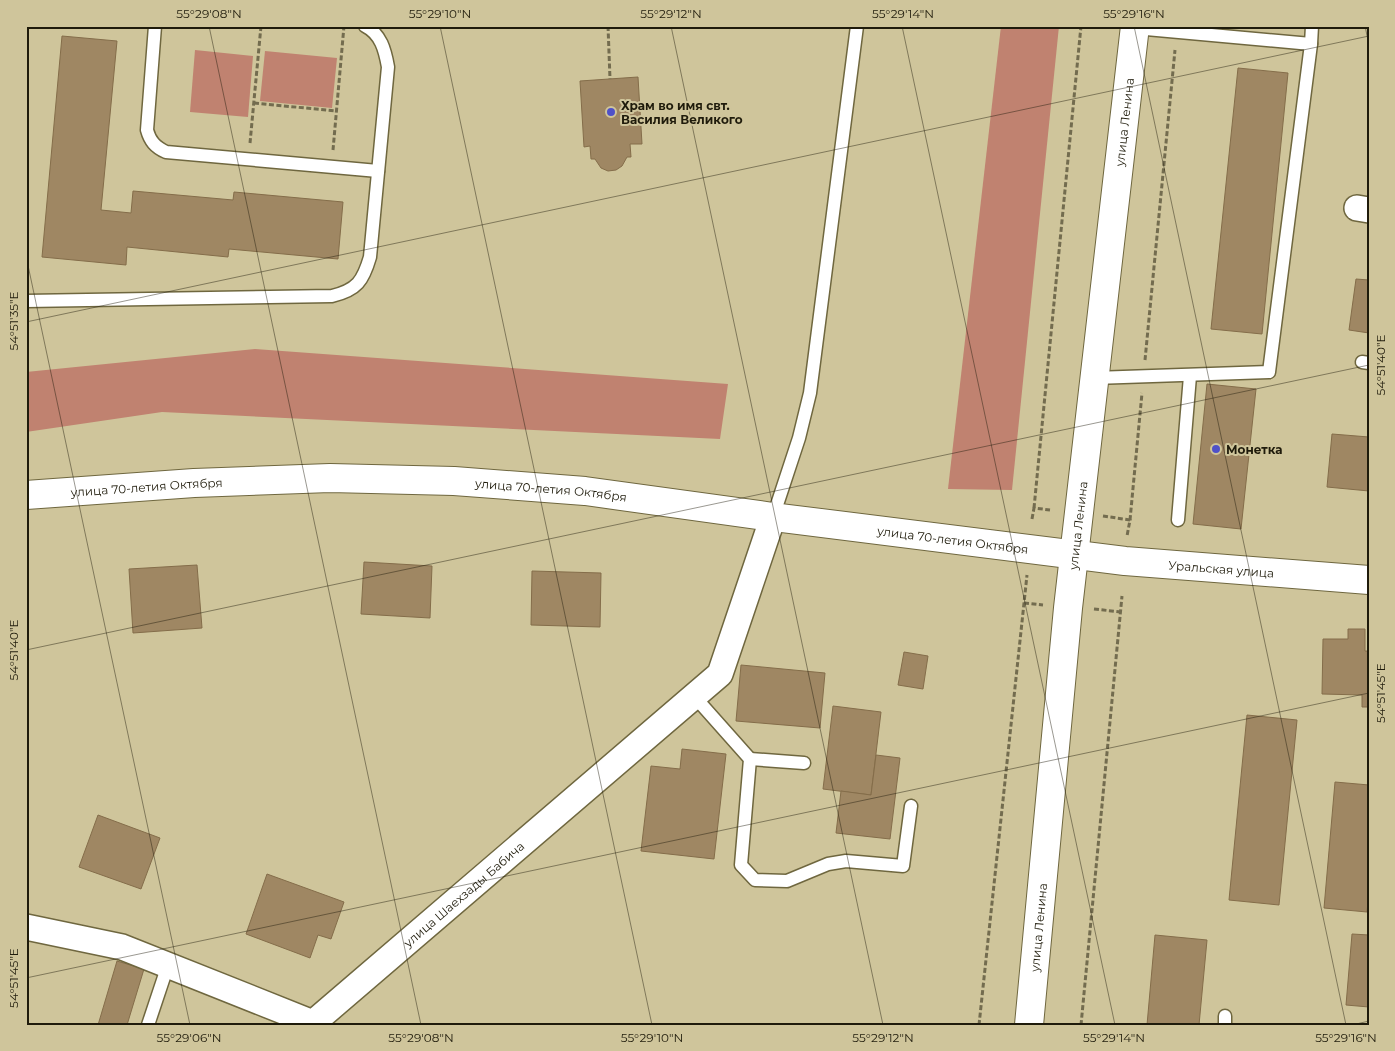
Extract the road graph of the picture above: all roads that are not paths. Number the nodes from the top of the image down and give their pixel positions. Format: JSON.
{"nodes":[{"id":1,"x":155,"y":26,"type":"edge"},
{"id":2,"x":365,"y":26,"type":"edge"},
{"id":3,"x":857,"y":26,"type":"edge"},
{"id":4,"x":1312,"y":26,"type":"edge"},
{"id":5,"x":1135,"y":27,"type":"edge"},
{"id":6,"x":1311,"y":44,"type":"junction"},
{"id":7,"x":378,"y":171,"type":"junction"},
{"id":8,"x":26,"y":301,"type":"edge"},
{"id":9,"x":1190,"y":376,"type":"junction"},
{"id":10,"x":1094,"y":378,"type":"junction"},
{"id":11,"x":26,"y":495,"type":"edge"},
{"id":12,"x":774,"y":517,"type":"junction"},
{"id":13,"x":1178,"y":520,"type":"dead end"},
{"id":14,"x":1073,"y":554,"type":"junction"},
{"id":15,"x":1369,"y":580,"type":"edge"},
{"id":16,"x":694,"y":696,"type":"junction"},
{"id":17,"x":750,"y":759,"type":"junction"},
{"id":18,"x":804,"y":763,"type":"dead end"},
{"id":19,"x":911,"y":806,"type":"dead end"},
{"id":20,"x":26,"y":927,"type":"edge"},
{"id":21,"x":168,"y":965,"type":"junction"},
{"id":22,"x":148,"y":1025,"type":"edge"},
{"id":23,"x":1030,"y":1025,"type":"edge"}],
"edges":[{"from":1,"to":7,"type":"lane"},
{"from":2,"to":7,"type":"lane"},
{"from":3,"to":12,"type":"lane"},
{"from":4,"to":6,"type":"lane"},
{"from":5,"to":6,"type":"lane"},
{"from":5,"to":10,"type":"main road","name":"улица Ленина"},
{"from":6,"to":9,"type":"lane"},
{"from":7,"to":8,"type":"lane"},
{"from":9,"to":10,"type":"lane"},
{"from":9,"to":13,"type":"lane"},
{"from":10,"to":14,"type":"main road","name":"улица Ленина"},
{"from":11,"to":12,"type":"main road","name":"улица 70-летия Октября"},
{"from":12,"to":14,"type":"main road","name":"улица 70-летия Октября"},
{"from":12,"to":16,"type":"street","name":"улица Шаехзады Бабича"},
{"from":14,"to":15,"type":"main road","name":"Уральская улица"},
{"from":14,"to":23,"type":"main road","name":"улица Ленина"},
{"from":16,"to":17,"type":"lane"},
{"from":16,"to":21,"type":"street","name":"улица Шаехзады Бабича"},
{"from":17,"to":18,"type":"lane"},
{"from":17,"to":19,"type":"lane"},
{"from":20,"to":21,"type":"street","name":"улица Шаехзады Бабича"},
{"from":21,"to":22,"type":"lane"}]}
